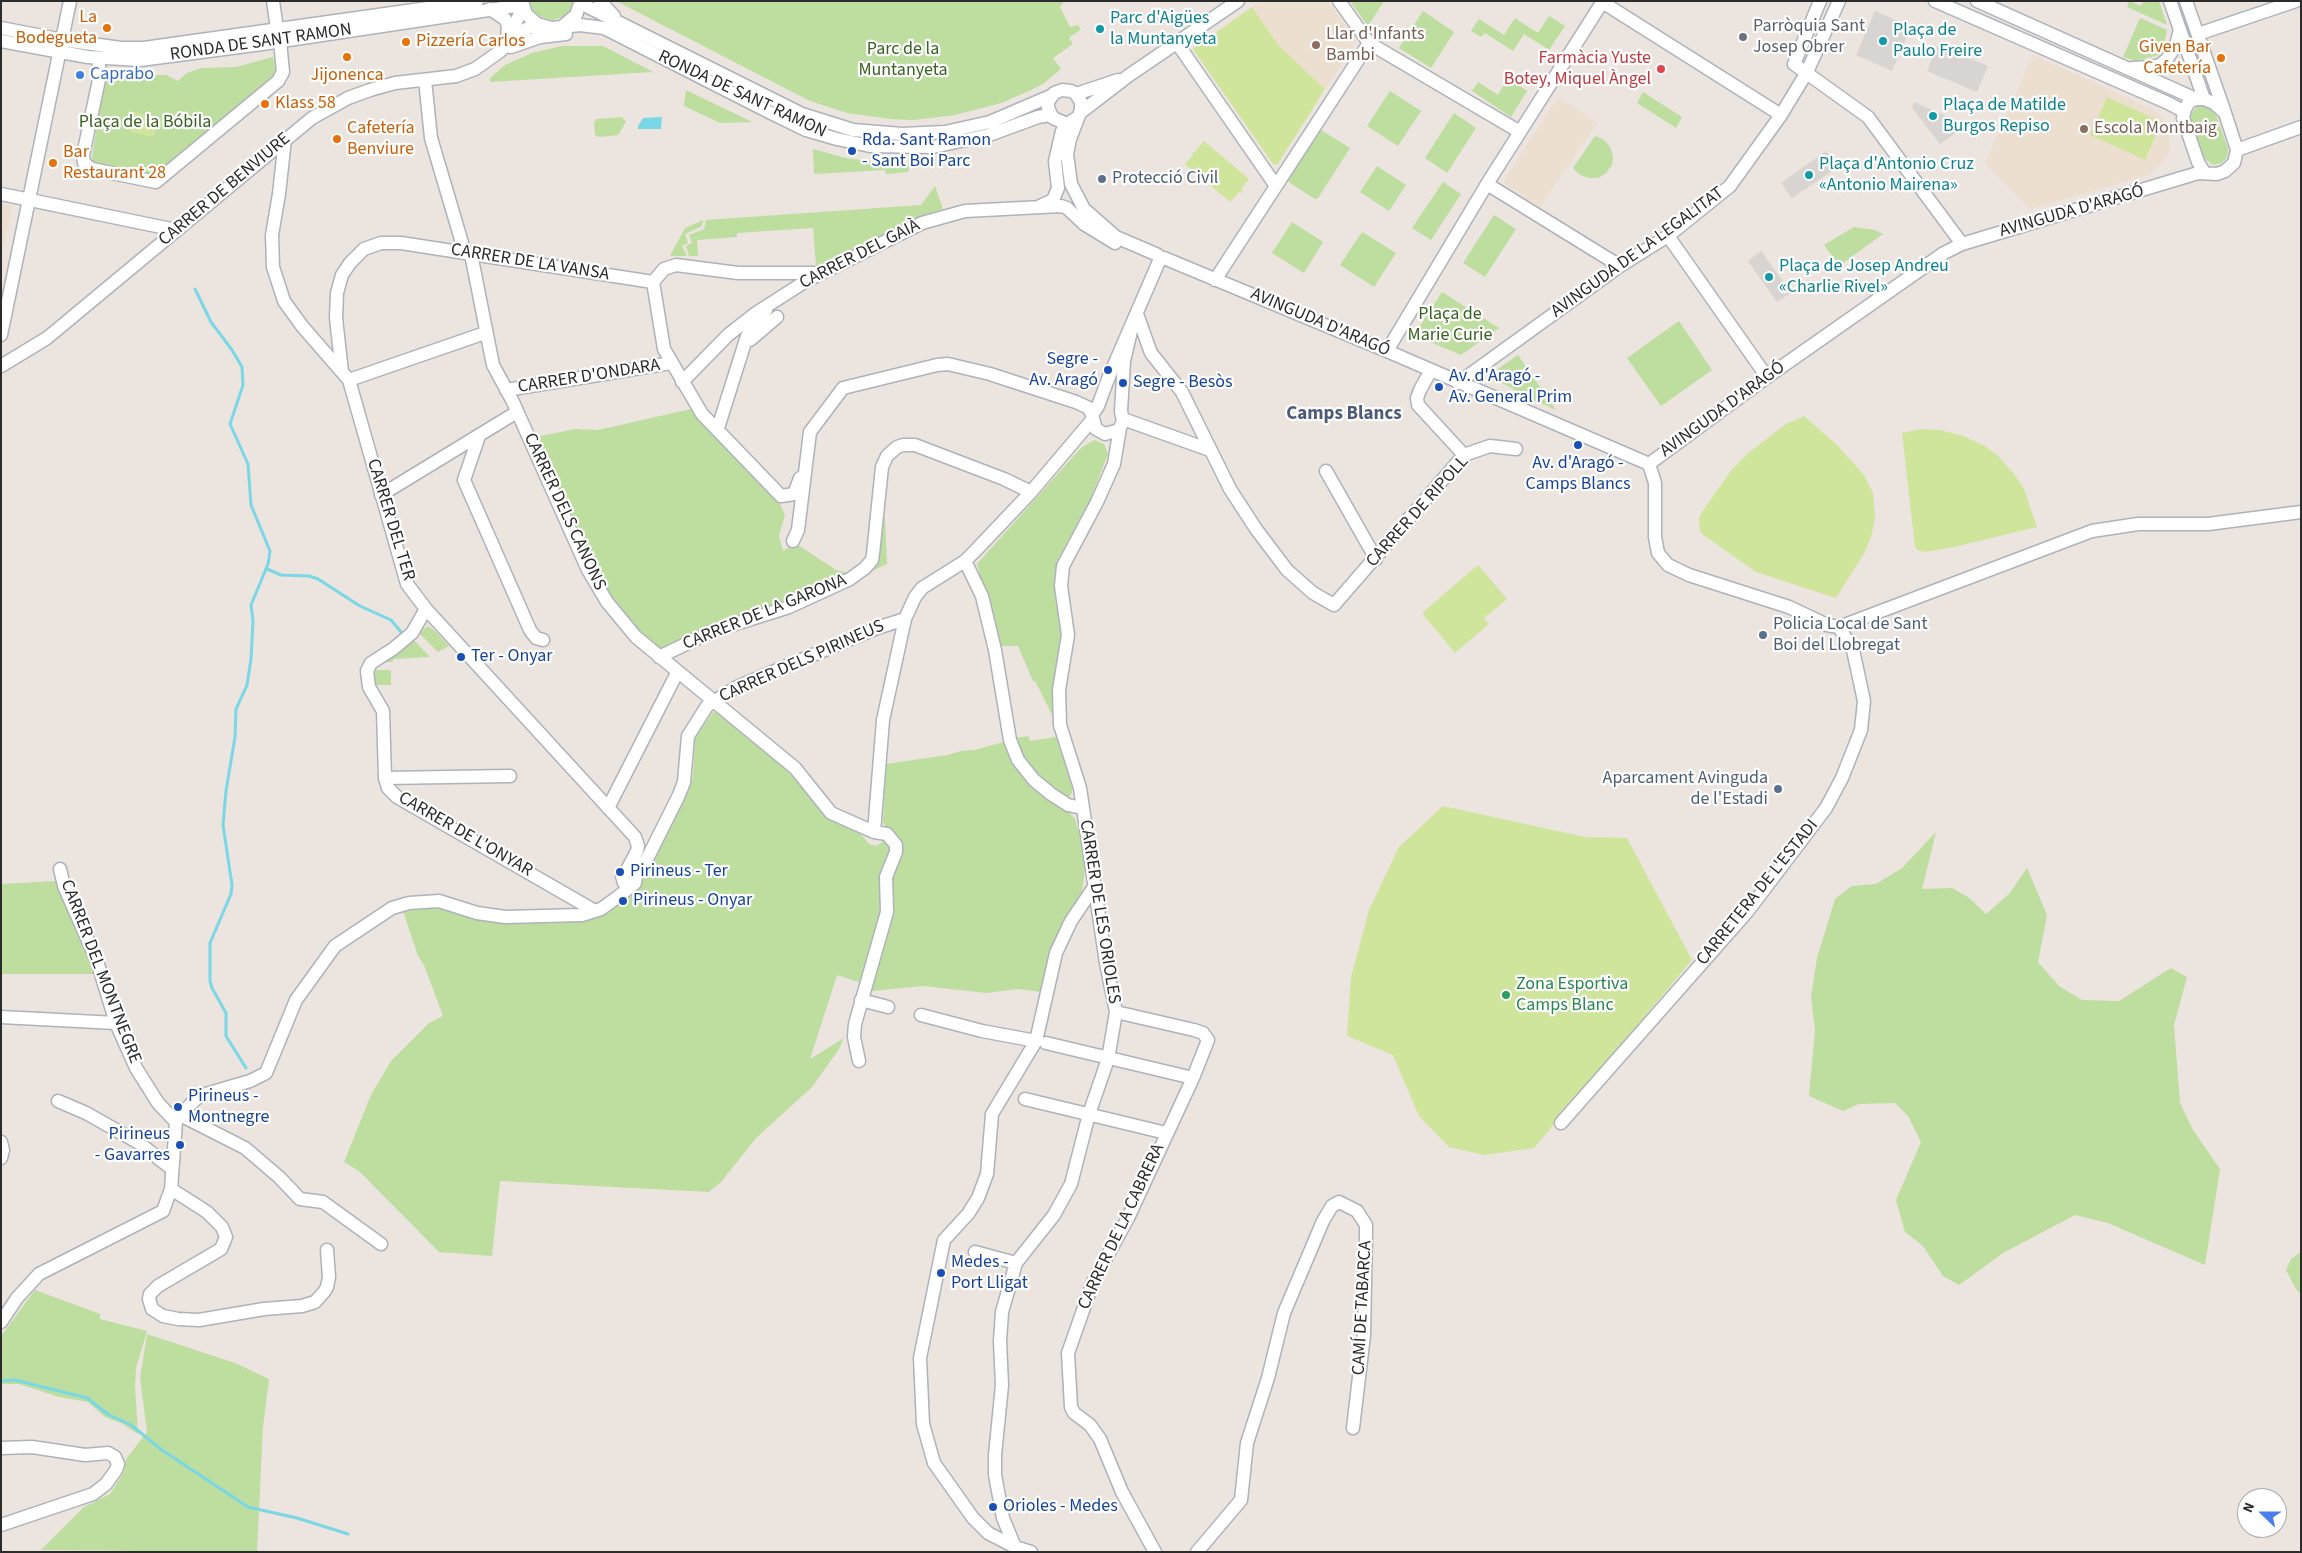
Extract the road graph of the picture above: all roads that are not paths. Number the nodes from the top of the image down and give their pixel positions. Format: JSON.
{"nodes":[{"id":1,"x":70,"y":1,"type":"edge"},
{"id":2,"x":273,"y":1,"type":"edge"},
{"id":3,"x":477,"y":1,"type":"edge"},
{"id":4,"x":583,"y":1,"type":"edge"},
{"id":5,"x":600,"y":1,"type":"edge"},
{"id":6,"x":1238,"y":1,"type":"edge"},
{"id":7,"x":1339,"y":1,"type":"edge"},
{"id":8,"x":1820,"y":1,"type":"edge"},
{"id":9,"x":1839,"y":1,"type":"edge"},
{"id":10,"x":1935,"y":1,"type":"edge"},
{"id":11,"x":1977,"y":1,"type":"edge"},
{"id":12,"x":2170,"y":1,"type":"edge"},
{"id":13,"x":2186,"y":1,"type":"edge"},
{"id":14,"x":2296,"y":1,"type":"edge"},
{"id":15,"x":1603,"y":2,"type":"edge"},
{"id":16,"x":419,"y":5,"type":"edge"},
{"id":17,"x":522,"y":5,"type":"edge"},
{"id":18,"x":490,"y":9,"type":"junction"},
{"id":19,"x":544,"y":27,"type":"junction"},
{"id":20,"x":561,"y":27,"type":"junction"},
{"id":21,"x":1,"y":28,"type":"edge"},
{"id":22,"x":618,"y":28,"type":"junction"},
{"id":23,"x":2180,"y":29,"type":"junction"},
{"id":24,"x":2198,"y":34,"type":"junction"},
{"id":25,"x":279,"y":35,"type":"junction"},
{"id":26,"x":507,"y":40,"type":"junction"},
{"id":27,"x":1,"y":41,"type":"edge"},
{"id":28,"x":1369,"y":42,"type":"junction"},
{"id":29,"x":1177,"y":43,"type":"junction"},
{"id":30,"x":61,"y":46,"type":"junction"},
{"id":31,"x":499,"y":52,"type":"junction"},
{"id":32,"x":98,"y":58,"type":"junction"},
{"id":33,"x":2125,"y":67,"type":"junction"},
{"id":34,"x":1807,"y":72,"type":"junction"},
{"id":35,"x":1128,"y":76,"type":"junction"},
{"id":36,"x":425,"y":80,"type":"junction"},
{"id":37,"x":1076,"y":94,"type":"junction"},
{"id":38,"x":1053,"y":95,"type":"junction"},
{"id":39,"x":2200,"y":99,"type":"junction"},
{"id":40,"x":2184,"y":111,"type":"junction"},
{"id":41,"x":2225,"y":113,"type":"junction"},
{"id":42,"x":1078,"y":115,"type":"junction"},
{"id":43,"x":1781,"y":115,"type":"junction"},
{"id":44,"x":1056,"y":123,"type":"junction"},
{"id":45,"x":2301,"y":127,"type":"edge"},
{"id":46,"x":1520,"y":132,"type":"junction"},
{"id":47,"x":285,"y":139,"type":"junction"},
{"id":48,"x":2237,"y":150,"type":"junction"},
{"id":49,"x":2201,"y":167,"type":"junction"},
{"id":50,"x":1487,"y":184,"type":"junction"},
{"id":51,"x":1276,"y":186,"type":"junction"},
{"id":52,"x":1,"y":194,"type":"edge"},
{"id":53,"x":30,"y":200,"type":"junction"},
{"id":54,"x":1035,"y":208,"type":"junction"},
{"id":55,"x":1072,"y":212,"type":"junction"},
{"id":56,"x":1104,"y":226,"type":"junction"},
{"id":57,"x":176,"y":230,"type":"junction"},
{"id":58,"x":1668,"y":236,"type":"junction"},
{"id":59,"x":1962,"y":244,"type":"junction"},
{"id":60,"x":468,"y":254,"type":"junction"},
{"id":61,"x":1159,"y":260,"type":"junction"},
{"id":62,"x":1620,"y":266,"type":"junction"},
{"id":63,"x":821,"y":273,"type":"junction"},
{"id":64,"x":1200,"y":274,"type":"junction"},
{"id":65,"x":1215,"y":280,"type":"junction"},
{"id":66,"x":653,"y":282,"type":"junction"},
{"id":67,"x":769,"y":306,"type":"junction"},
{"id":68,"x":1137,"y":314,"type":"junction"},
{"id":69,"x":777,"y":317,"type":"dead end"},
{"id":70,"x":336,"y":323,"type":"junction"},
{"id":71,"x":1132,"y":327,"type":"junction"},
{"id":72,"x":485,"y":333,"type":"junction"},
{"id":73,"x":1,"y":335,"type":"edge"},
{"id":74,"x":744,"y":345,"type":"junction"},
{"id":75,"x":319,"y":346,"type":"junction"},
{"id":76,"x":1387,"y":351,"type":"junction"},
{"id":77,"x":671,"y":363,"type":"junction"},
{"id":78,"x":1,"y":366,"type":"edge"},
{"id":79,"x":1430,"y":370,"type":"junction"},
{"id":80,"x":346,"y":376,"type":"junction"},
{"id":81,"x":1767,"y":377,"type":"junction"},
{"id":82,"x":682,"y":382,"type":"junction"},
{"id":83,"x":1458,"y":383,"type":"junction"},
{"id":84,"x":506,"y":390,"type":"junction"},
{"id":85,"x":518,"y":412,"type":"junction"},
{"id":86,"x":1094,"y":414,"type":"junction"},
{"id":87,"x":1121,"y":419,"type":"junction"},
{"id":88,"x":718,"y":428,"type":"junction"},
{"id":89,"x":1102,"y":433,"type":"junction"},
{"id":90,"x":479,"y":436,"type":"junction"},
{"id":91,"x":809,"y":442,"type":"junction"},
{"id":92,"x":1516,"y":449,"type":"dead end"},
{"id":93,"x":1210,"y":450,"type":"junction"},
{"id":94,"x":1065,"y":454,"type":"junction"},
{"id":95,"x":1464,"y":456,"type":"junction"},
{"id":96,"x":1649,"y":464,"type":"junction"},
{"id":97,"x":1326,"y":471,"type":"dead end"},
{"id":98,"x":1109,"y":472,"type":"junction"},
{"id":99,"x":1031,"y":492,"type":"junction"},
{"id":100,"x":382,"y":495,"type":"junction"},
{"id":101,"x":2301,"y":512,"type":"edge"},
{"id":102,"x":793,"y":541,"type":"dead end"},
{"id":103,"x":1376,"y":559,"type":"junction"},
{"id":104,"x":965,"y":561,"type":"junction"},
{"id":105,"x":426,"y":609,"type":"junction"},
{"id":106,"x":905,"y":619,"type":"junction"},
{"id":107,"x":1839,"y":627,"type":"junction"},
{"id":108,"x":543,"y":640,"type":"dead end"},
{"id":109,"x":659,"y":657,"type":"junction"},
{"id":110,"x":677,"y":673,"type":"junction"},
{"id":111,"x":714,"y":700,"type":"junction"},
{"id":112,"x":510,"y":776,"type":"dead end"},
{"id":113,"x":386,"y":778,"type":"junction"},
{"id":114,"x":608,"y":808,"type":"junction"},
{"id":115,"x":1082,"y":808,"type":"junction"},
{"id":116,"x":874,"y":832,"type":"junction"},
{"id":117,"x":60,"y":869,"type":"dead end"},
{"id":118,"x":629,"y":877,"type":"junction"},
{"id":119,"x":1094,"y":887,"type":"junction"},
{"id":120,"x":598,"y":910,"type":"junction"},
{"id":121,"x":861,"y":1000,"type":"junction"},
{"id":122,"x":888,"y":1007,"type":"dead end"},
{"id":123,"x":1116,"y":1012,"type":"junction"},
{"id":124,"x":922,"y":1015,"type":"dead end"},
{"id":125,"x":1,"y":1017,"type":"edge"},
{"id":126,"x":116,"y":1024,"type":"junction"},
{"id":127,"x":1041,"y":1042,"type":"junction"},
{"id":128,"x":1108,"y":1059,"type":"junction"},
{"id":129,"x":858,"y":1061,"type":"dead end"},
{"id":130,"x":1193,"y":1078,"type":"junction"},
{"id":131,"x":1025,"y":1099,"type":"dead end"},
{"id":132,"x":58,"y":1101,"type":"dead end"},
{"id":133,"x":1090,"y":1114,"type":"junction"},
{"id":134,"x":178,"y":1118,"type":"junction"},
{"id":135,"x":1561,"y":1123,"type":"dead end"},
{"id":136,"x":1166,"y":1133,"type":"junction"},
{"id":137,"x":1,"y":1142,"type":"edge"},
{"id":138,"x":1,"y":1158,"type":"edge"},
{"id":139,"x":172,"y":1169,"type":"junction"},
{"id":140,"x":171,"y":1189,"type":"junction"},
{"id":141,"x":381,"y":1244,"type":"dead end"},
{"id":142,"x":327,"y":1250,"type":"dead end"},
{"id":143,"x":975,"y":1252,"type":"dead end"},
{"id":144,"x":1016,"y":1263,"type":"junction"},
{"id":145,"x":1,"y":1322,"type":"edge"},
{"id":146,"x":1353,"y":1428,"type":"dead end"},
{"id":147,"x":1,"y":1448,"type":"edge"},
{"id":148,"x":1,"y":1526,"type":"edge"},
{"id":149,"x":1013,"y":1550,"type":"edge"},
{"id":150,"x":1031,"y":1552,"type":"edge"},
{"id":151,"x":1155,"y":1552,"type":"edge"},
{"id":152,"x":1197,"y":1552,"type":"edge"}],
"edges":[{"from":1,"to":30,"type":"street"},
{"from":2,"to":25,"type":"street"},
{"from":3,"to":16,"type":"street","name":"RONDA DE SANT RAMON"},
{"from":4,"to":20,"type":"street","name":"RONDA DE SANT RAMON"},
{"from":4,"to":22,"type":"street","name":"RONDA DE SANT RAMON"},
{"from":5,"to":22,"type":"street","name":"RONDA DE SANT RAMON"},
{"from":6,"to":29,"type":"street","name":"RONDA DE SANT RAMON"},
{"from":7,"to":28,"type":"street"},
{"from":8,"to":34,"type":"street"},
{"from":9,"to":34,"type":"street","name":"AVINGUDA DE LA LEGALITAT"},
{"from":10,"to":40,"type":"street"},
{"from":11,"to":33,"type":"street"},
{"from":12,"to":23,"type":"street"},
{"from":13,"to":24,"type":"street"},
{"from":14,"to":24,"type":"street"},
{"from":15,"to":43,"type":"street"},
{"from":15,"to":46,"type":"street"},
{"from":16,"to":25,"type":"street","name":"RONDA DE SANT RAMON"},
{"from":17,"to":18,"type":"street","name":"RONDA DE SANT RAMON"},
{"from":17,"to":19,"type":"street"},
{"from":17,"to":26,"type":"street","name":"CARRER DE BENVIURE"},
{"from":18,"to":25,"type":"street","name":"RONDA DE SANT RAMON"},
{"from":18,"to":26,"type":"street"},
{"from":19,"to":20,"type":"street","name":"RONDA DE SANT RAMON"},
{"from":19,"to":31,"type":"street","name":"CARRER DE BENVIURE"},
{"from":20,"to":22,"type":"street","name":"RONDA DE SANT RAMON"},
{"from":21,"to":30,"type":"street","name":"RONDA DE SANT RAMON"},
{"from":22,"to":31,"type":"street","name":"RONDA DE SANT RAMON"},
{"from":22,"to":38,"type":"street","name":"RONDA DE SANT RAMON"},
{"from":22,"to":44,"type":"street","name":"RONDA DE SANT RAMON"},
{"from":23,"to":33,"type":"street"},
{"from":23,"to":39,"type":"street"},
{"from":24,"to":41,"type":"street"},
{"from":25,"to":30,"type":"street","name":"RONDA DE SANT RAMON"},
{"from":25,"to":32,"type":"street","name":"RONDA DE SANT RAMON"},
{"from":25,"to":32,"type":"street"},
{"from":26,"to":31,"type":"street","name":"CARRER DE BENVIURE"},
{"from":27,"to":30,"type":"street","name":"RONDA DE SANT RAMON"},
{"from":28,"to":46,"type":"street"},
{"from":28,"to":51,"type":"street"},
{"from":29,"to":35,"type":"street","name":"RONDA DE SANT RAMON"},
{"from":29,"to":51,"type":"street"},
{"from":30,"to":32,"type":"street","name":"RONDA DE SANT RAMON"},
{"from":30,"to":53,"type":"street"},
{"from":31,"to":36,"type":"street","name":"CARRER DE BENVIURE"},
{"from":33,"to":39,"type":"street"},
{"from":34,"to":43,"type":"street","name":"AVINGUDA DE LA LEGALITAT"},
{"from":34,"to":59,"type":"street"},
{"from":35,"to":37,"type":"street","name":"RONDA DE SANT RAMON"},
{"from":35,"to":42,"type":"street","name":"RONDA DE SANT RAMON"},
{"from":36,"to":47,"type":"street","name":"CARRER DE BENVIURE"},
{"from":36,"to":60,"type":"street","name":"CARRER DELS CANONS"},
{"from":37,"to":38,"type":"street","name":"RONDA DE SANT RAMON"},
{"from":37,"to":42,"type":"street"},
{"from":38,"to":44,"type":"street"},
{"from":39,"to":40,"type":"street"},
{"from":39,"to":41,"type":"street"},
{"from":40,"to":49,"type":"street"},
{"from":41,"to":48,"type":"street"},
{"from":42,"to":44,"type":"street","name":"RONDA DE SANT RAMON"},
{"from":42,"to":56,"type":"street","name":"AVINGUDA D'ARAGÓ"},
{"from":43,"to":58,"type":"street","name":"AVINGUDA DE LA LEGALITAT"},
{"from":44,"to":54,"type":"street"},
{"from":44,"to":55,"type":"street"},
{"from":45,"to":48,"type":"street"},
{"from":46,"to":50,"type":"street"},
{"from":47,"to":57,"type":"street","name":"CARRER DE BENVIURE"},
{"from":47,"to":75,"type":"street","name":"CARRER DEL TER"},
{"from":48,"to":49,"type":"street"},
{"from":49,"to":59,"type":"street","name":"AVINGUDA D'ARAGÓ"},
{"from":50,"to":62,"type":"street"},
{"from":50,"to":76,"type":"street"},
{"from":51,"to":65,"type":"street"},
{"from":52,"to":53,"type":"street"},
{"from":53,"to":57,"type":"street"},
{"from":53,"to":73,"type":"street"},
{"from":54,"to":55,"type":"street","name":"CARRER DEL GAIÀ"},
{"from":54,"to":63,"type":"street","name":"CARRER DEL GAIÀ"},
{"from":55,"to":61,"type":"street","name":"AVINGUDA D'ARAGÓ"},
{"from":56,"to":61,"type":"street","name":"AVINGUDA D'ARAGÓ"},
{"from":56,"to":64,"type":"street","name":"AVINGUDA D'ARAGÓ"},
{"from":57,"to":78,"type":"street","name":"CARRER DE BENVIURE"},
{"from":58,"to":62,"type":"street","name":"AVINGUDA DE LA LEGALITAT"},
{"from":58,"to":81,"type":"street"},
{"from":59,"to":81,"type":"street","name":"AVINGUDA D'ARAGÓ"},
{"from":60,"to":66,"type":"street","name":"CARRER DE LA VANSA"},
{"from":60,"to":70,"type":"street","name":"CARRER DE LA VANSA"},
{"from":60,"to":72,"type":"street","name":"CARRER DELS CANONS"},
{"from":61,"to":64,"type":"street","name":"AVINGUDA D'ARAGÓ"},
{"from":61,"to":68,"type":"street"},
{"from":62,"to":83,"type":"street","name":"AVINGUDA DE LA LEGALITAT"},
{"from":63,"to":66,"type":"street"},
{"from":63,"to":67,"type":"street","name":"CARRER DEL GAIÀ"},
{"from":64,"to":65,"type":"street","name":"AVINGUDA D'ARAGÓ"},
{"from":65,"to":76,"type":"street","name":"AVINGUDA D'ARAGÓ"},
{"from":66,"to":77,"type":"street"},
{"from":67,"to":74,"type":"street"},
{"from":67,"to":82,"type":"street","name":"CARRER DEL GAIÀ"},
{"from":68,"to":71,"type":"street"},
{"from":68,"to":93,"type":"street"},
{"from":69,"to":74,"type":"street"},
{"from":70,"to":75,"type":"street"},
{"from":70,"to":80,"type":"street","name":"CARRER DE LA VANSA"},
{"from":71,"to":86,"type":"street"},
{"from":71,"to":87,"type":"street","name":"CARRER DE LES ORIOLES"},
{"from":72,"to":80,"type":"street"},
{"from":72,"to":84,"type":"street","name":"CARRER DELS CANONS"},
{"from":74,"to":88,"type":"street"},
{"from":75,"to":80,"type":"street","name":"CARRER DEL TER"},
{"from":76,"to":79,"type":"street","name":"AVINGUDA D'ARAGÓ"},
{"from":77,"to":82,"type":"street"},
{"from":77,"to":84,"type":"street","name":"CARRER D'ONDARA"},
{"from":79,"to":83,"type":"street","name":"AVINGUDA D'ARAGÓ"},
{"from":79,"to":95,"type":"street"},
{"from":80,"to":100,"type":"street","name":"CARRER DEL TER"},
{"from":81,"to":96,"type":"street","name":"AVINGUDA D'ARAGÓ"},
{"from":82,"to":88,"type":"street"},
{"from":83,"to":96,"type":"street","name":"AVINGUDA D'ARAGÓ"},
{"from":84,"to":85,"type":"street","name":"CARRER DELS CANONS"},
{"from":85,"to":90,"type":"street"},
{"from":85,"to":109,"type":"street","name":"CARRER DELS CANONS"},
{"from":86,"to":87,"type":"street"},
{"from":86,"to":89,"type":"street"},
{"from":86,"to":91,"type":"street"},
{"from":86,"to":94,"type":"street"},
{"from":87,"to":89,"type":"street"},
{"from":87,"to":93,"type":"street"},
{"from":87,"to":98,"type":"street","name":"CARRER DE LES ORIOLES"},
{"from":88,"to":91,"type":"street"},
{"from":89,"to":94,"type":"street"},
{"from":89,"to":98,"type":"street","name":"CARRER DE LES ORIOLES"},
{"from":90,"to":100,"type":"street"},
{"from":90,"to":108,"type":"street"},
{"from":91,"to":102,"type":"street"},
{"from":92,"to":95,"type":"street","name":"CARRER DE RIPOLL"},
{"from":93,"to":103,"type":"street","name":"CARRER DE RIPOLL"},
{"from":94,"to":99,"type":"street"},
{"from":95,"to":103,"type":"street","name":"CARRER DE RIPOLL"},
{"from":96,"to":107,"type":"street"},
{"from":97,"to":103,"type":"street"},
{"from":98,"to":115,"type":"street","name":"CARRER DE LES ORIOLES"},
{"from":99,"to":104,"type":"street"},
{"from":99,"to":109,"type":"street","name":"CARRER DE LA GARONA"},
{"from":100,"to":105,"type":"street","name":"CARRER DEL TER"},
{"from":101,"to":107,"type":"street"},
{"from":104,"to":106,"type":"street"},
{"from":104,"to":115,"type":"street"},
{"from":105,"to":113,"type":"street","name":"CARRER DE L'ONYAR"},
{"from":105,"to":114,"type":"street","name":"CARRER DEL TER"},
{"from":106,"to":111,"type":"street","name":"CARRER DELS PIRINEUS"},
{"from":106,"to":116,"type":"street"},
{"from":107,"to":135,"type":"street","name":"CARRETERA DE L'ESTADI"},
{"from":109,"to":110,"type":"street","name":"CARRER DELS CANONS"},
{"from":110,"to":111,"type":"street","name":"CARRER DELS CANONS"},
{"from":110,"to":114,"type":"street"},
{"from":111,"to":116,"type":"street","name":"CARRER DELS CANONS"},
{"from":111,"to":118,"type":"street","name":"CARRER DELS PIRINEUS"},
{"from":112,"to":113,"type":"street"},
{"from":113,"to":120,"type":"street","name":"CARRER DE L'ONYAR"},
{"from":114,"to":118,"type":"street","name":"CARRER DEL TER"},
{"from":115,"to":119,"type":"street","name":"CARRER DE LES ORIOLES"},
{"from":116,"to":121,"type":"street","name":"CARRER DELS CANONS"},
{"from":117,"to":126,"type":"street","name":"CARRER DEL MONTNEGRE"},
{"from":118,"to":120,"type":"street","name":"CARRER DELS PIRINEUS"},
{"from":118,"to":120,"type":"street","name":"CARRER DELS PIRINEUS"},
{"from":119,"to":123,"type":"street","name":"CARRER DE LES ORIOLES"},
{"from":119,"to":127,"type":"street"},
{"from":120,"to":134,"type":"street","name":"CARRER DELS PIRINEUS"},
{"from":121,"to":122,"type":"street"},
{"from":121,"to":129,"type":"street"},
{"from":123,"to":128,"type":"street","name":"CARRER DE LES ORIOLES"},
{"from":123,"to":130,"type":"street","name":"CARRER DE LA CABRERA"},
{"from":124,"to":127,"type":"street"},
{"from":125,"to":126,"type":"street"},
{"from":126,"to":134,"type":"street","name":"CARRER DEL MONTNEGRE"},
{"from":127,"to":128,"type":"street"},
{"from":127,"to":149,"type":"street"},
{"from":128,"to":130,"type":"street"},
{"from":128,"to":133,"type":"street","name":"CARRER DE LES ORIOLES"},
{"from":130,"to":136,"type":"street","name":"CARRER DE LA CABRERA"},
{"from":131,"to":133,"type":"street"},
{"from":132,"to":139,"type":"street"},
{"from":133,"to":136,"type":"street"},
{"from":133,"to":144,"type":"street","name":"CARRER DE LES ORIOLES"},
{"from":134,"to":139,"type":"street"},
{"from":134,"to":141,"type":"street"},
{"from":136,"to":151,"type":"street","name":"CARRER DE LA CABRERA"},
{"from":137,"to":138,"type":"street"},
{"from":139,"to":140,"type":"street"},
{"from":140,"to":142,"type":"street"},
{"from":140,"to":145,"type":"street"},
{"from":143,"to":144,"type":"street"},
{"from":144,"to":149,"type":"street","name":"CARRER DE LES ORIOLES"},
{"from":146,"to":152,"type":"street","name":"CAMÍ DE TABARCA"},
{"from":147,"to":148,"type":"street"},
{"from":149,"to":150,"type":"street"}]}
